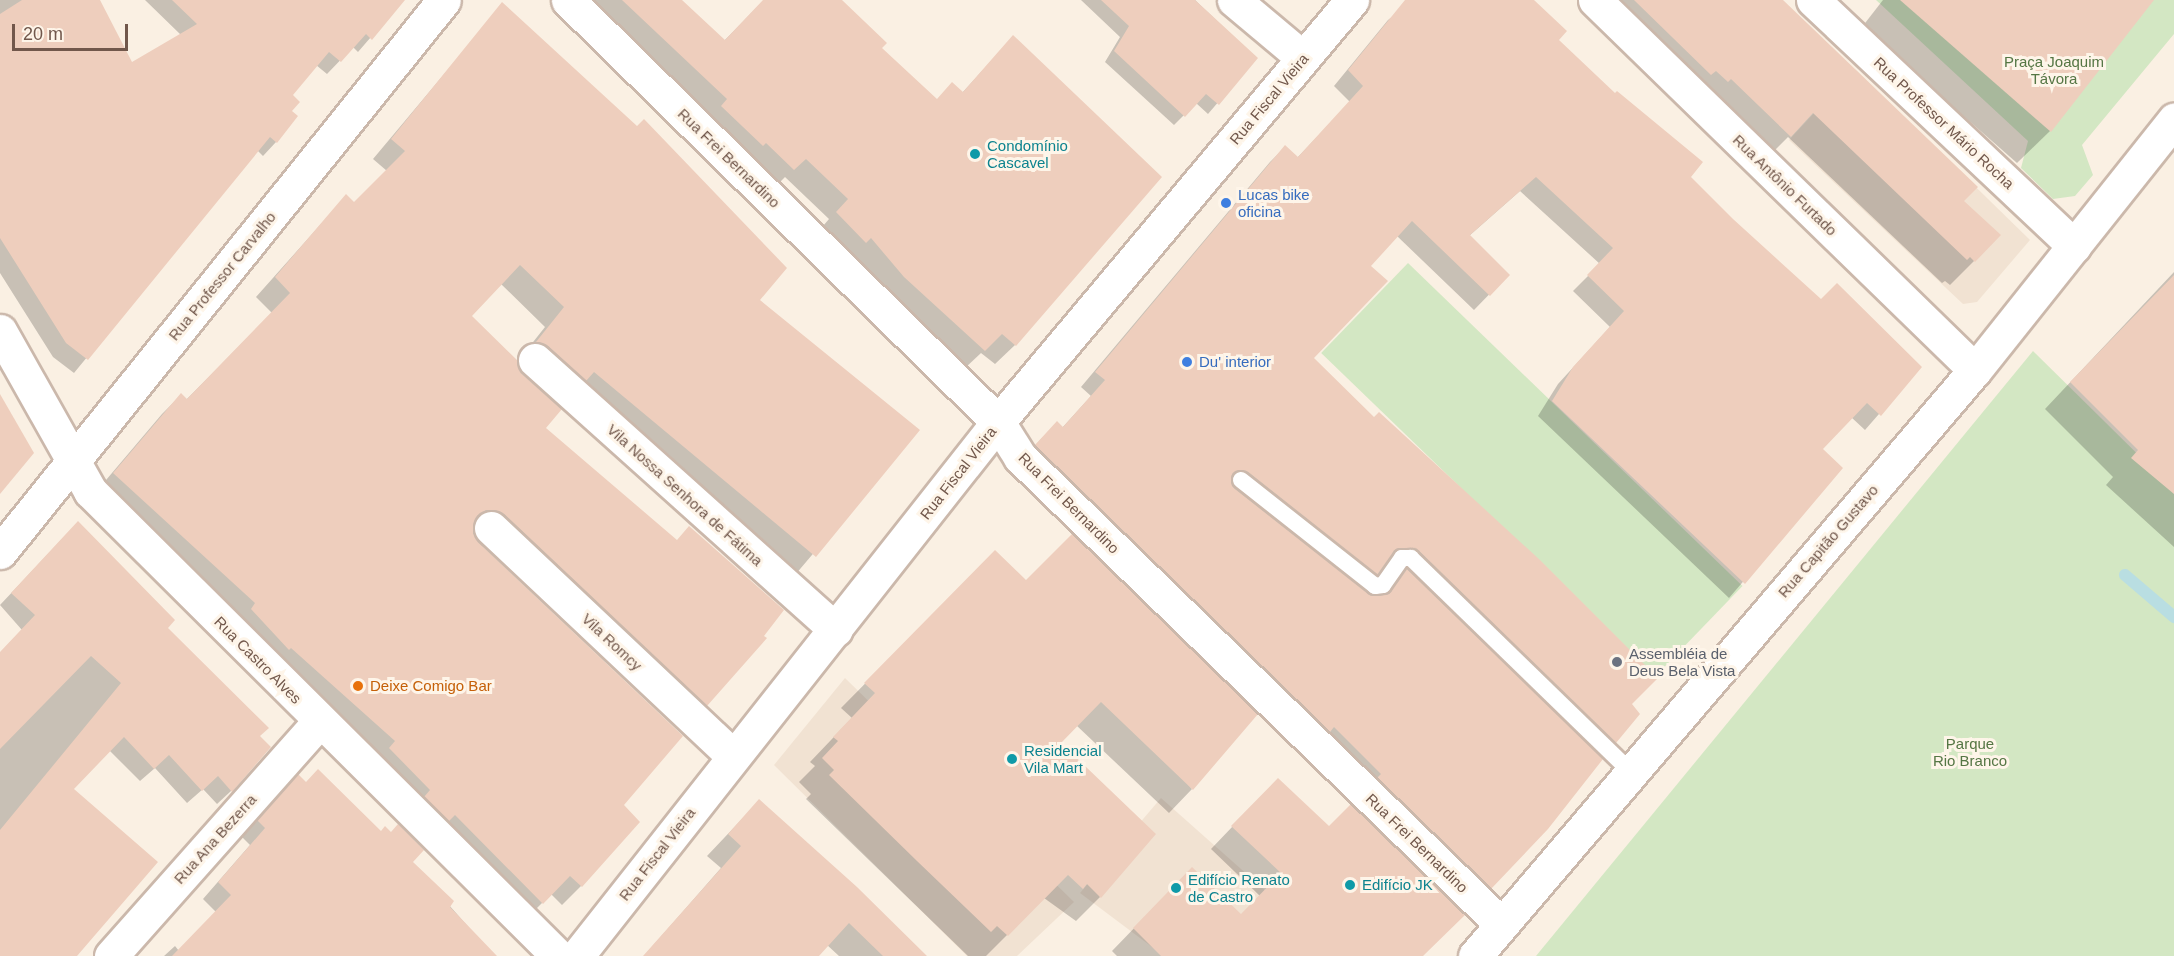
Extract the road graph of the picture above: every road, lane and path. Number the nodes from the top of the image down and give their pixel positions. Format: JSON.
{"nodes":[{"id":1,"x":444,"y":0,"type":"edge"},
{"id":2,"x":568,"y":0,"type":"edge"},
{"id":3,"x":1234,"y":0,"type":"edge"},
{"id":4,"x":1352,"y":0,"type":"edge"},
{"id":5,"x":1595,"y":0,"type":"edge"},
{"id":6,"x":1827,"y":5,"type":"edge"},
{"id":7,"x":1303,"y":58,"type":"junction"},
{"id":8,"x":2174,"y":120,"type":"edge"},
{"id":9,"x":2074,"y":246,"type":"junction"},
{"id":10,"x":0,"y":331,"type":"edge"},
{"id":11,"x":535,"y":360,"type":"dead end"},
{"id":12,"x":1975,"y":370,"type":"junction"},
{"id":13,"x":998,"y":422,"type":"junction"},
{"id":14,"x":75,"y":459,"type":"junction"},
{"id":15,"x":1241,"y":480,"type":"dead end"},
{"id":16,"x":491,"y":528,"type":"dead end"},
{"id":17,"x":0,"y":552,"type":"edge"},
{"id":18,"x":836,"y":630,"type":"junction"},
{"id":19,"x":319,"y":722,"type":"junction"},
{"id":20,"x":733,"y":756,"type":"junction"},
{"id":21,"x":1630,"y":771,"type":"junction"},
{"id":22,"x":1501,"y":924,"type":"junction"},
{"id":23,"x":111,"y":956,"type":"edge"},
{"id":24,"x":558,"y":956,"type":"edge"},
{"id":25,"x":577,"y":956,"type":"edge"},
{"id":26,"x":1475,"y":956,"type":"edge"}],
"edges":[{"from":1,"to":14,"type":"street","name":"Rua Professor Carvalho"},
{"from":2,"to":13,"type":"street","name":"Rua Frei Bernardino"},
{"from":3,"to":7,"type":"street"},
{"from":4,"to":7,"type":"street","name":"Rua Fiscal Vieira"},
{"from":5,"to":12,"type":"street","name":"Rua Antônio Furtado"},
{"from":6,"to":9,"type":"street","name":"Rua Professor Mário Rocha"},
{"from":7,"to":13,"type":"street","name":"Rua Fiscal Vieira"},
{"from":8,"to":9,"type":"street","name":"Rua Capitão Gustavo"},
{"from":9,"to":12,"type":"street","name":"Rua Capitão Gustavo"},
{"from":10,"to":14,"type":"street","name":"Rua Castro Alves"},
{"from":11,"to":18,"type":"street","name":"Vila Nossa Senhora de Fátima"},
{"from":12,"to":21,"type":"street","name":"Rua Capitão Gustavo"},
{"from":13,"to":18,"type":"street","name":"Rua Fiscal Vieira"},
{"from":13,"to":22,"type":"street","name":"Rua Frei Bernardino"},
{"from":14,"to":17,"type":"street","name":"Rua Professor Carvalho"},
{"from":14,"to":19,"type":"street","name":"Rua Castro Alves"},
{"from":15,"to":21,"type":"lane"},
{"from":16,"to":20,"type":"street","name":"Vila Romcy"},
{"from":18,"to":20,"type":"street","name":"Rua Fiscal Vieira"},
{"from":19,"to":23,"type":"street","name":"Rua Ana Bezerra"},
{"from":19,"to":24,"type":"street","name":"Rua Castro Alves"},
{"from":20,"to":25,"type":"street","name":"Rua Fiscal Vieira"},
{"from":21,"to":22,"type":"street","name":"Rua Capitão Gustavo"},
{"from":22,"to":26,"type":"street","name":"Rua Capitão Gustavo"}]}
